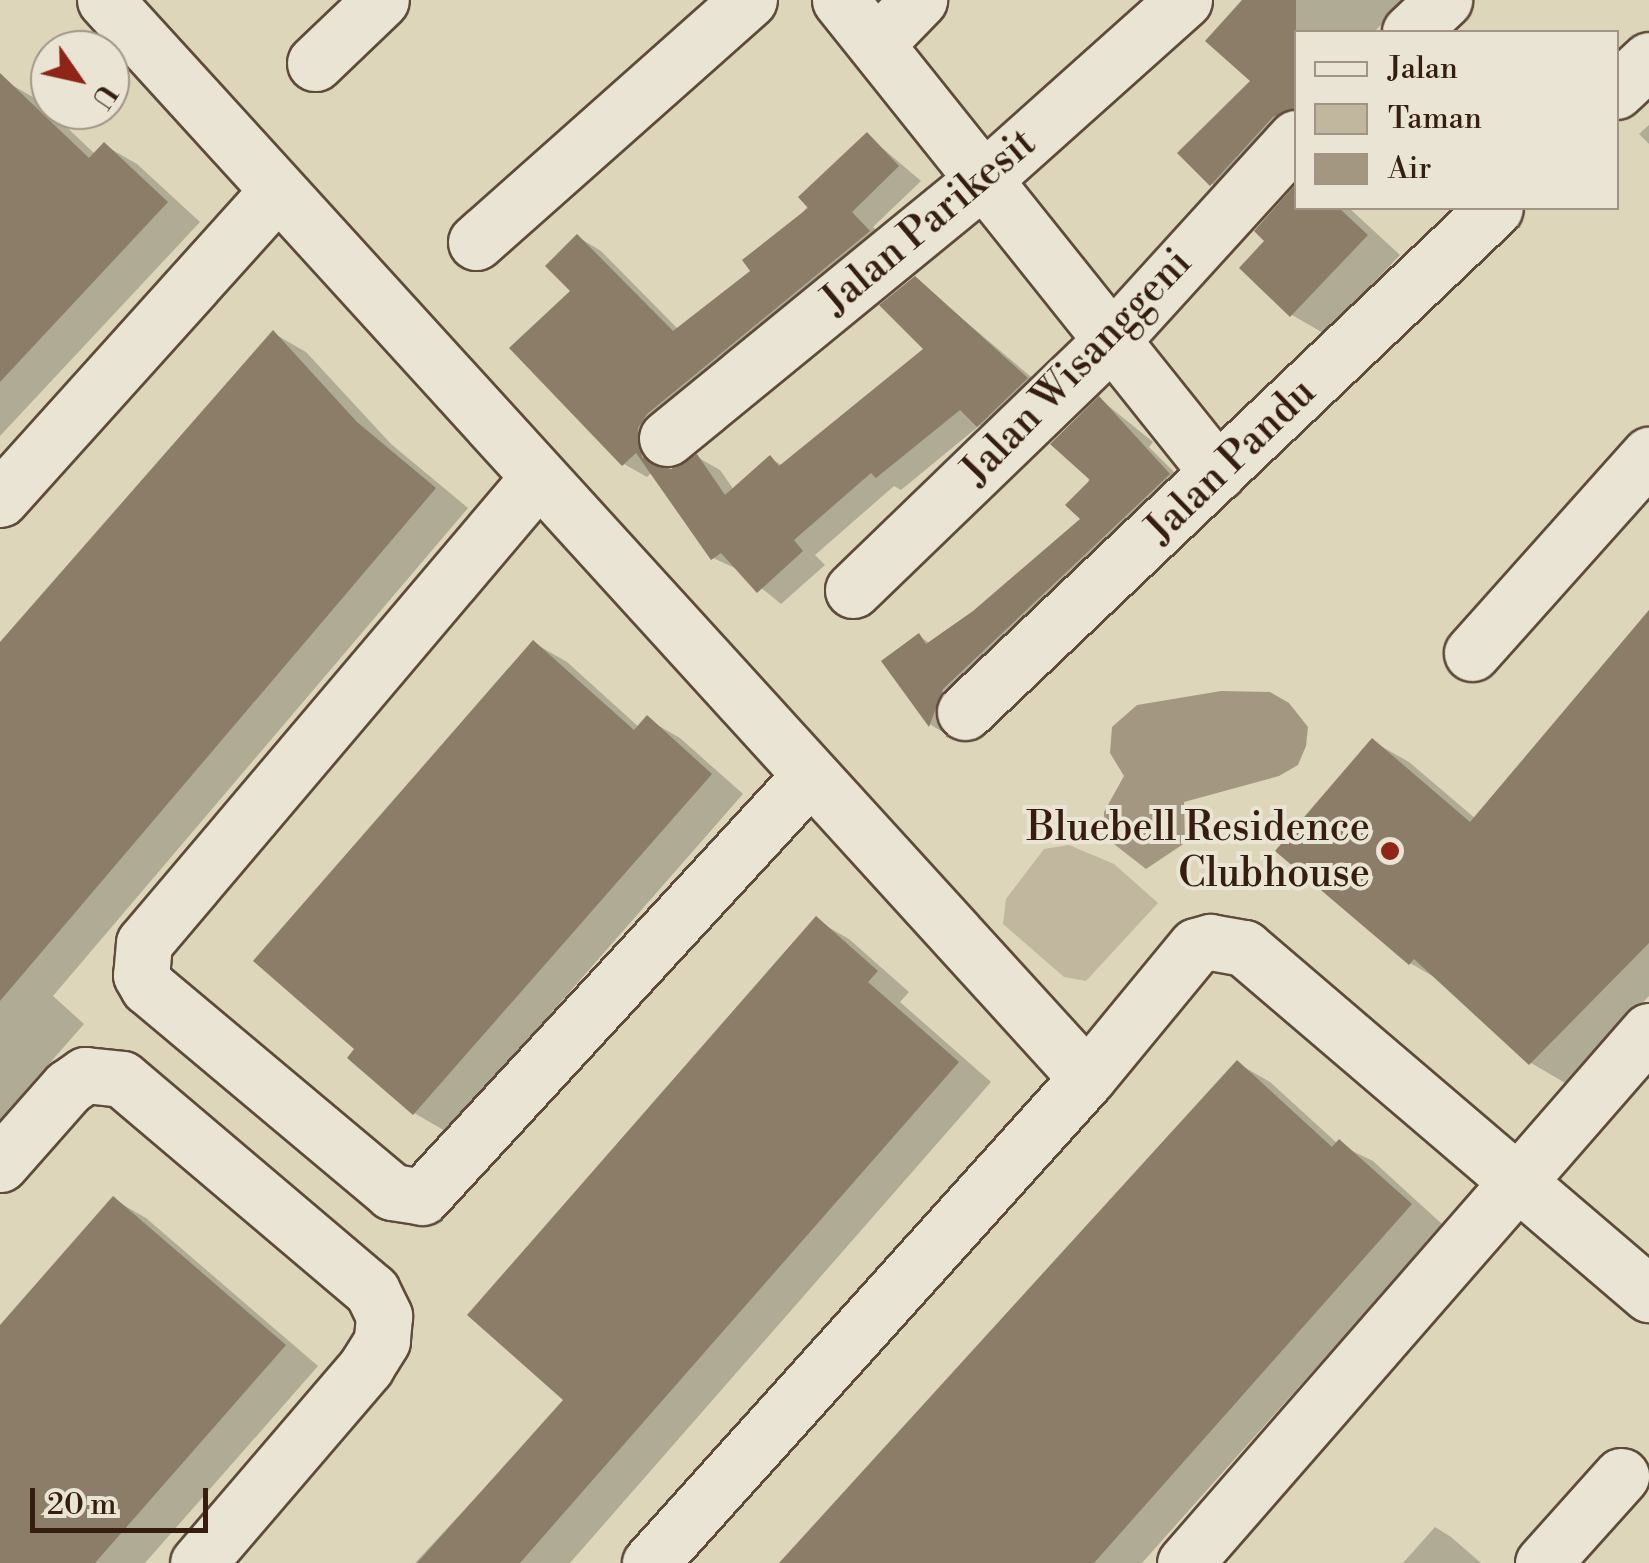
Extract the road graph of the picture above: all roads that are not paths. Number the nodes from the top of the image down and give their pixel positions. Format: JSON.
{"nodes":[{"id":1,"x":105,"y":0,"type":"edge"},
{"id":2,"x":381,"y":0,"type":"edge"},
{"id":3,"x":748,"y":0,"type":"edge"},
{"id":4,"x":840,"y":0,"type":"edge"},
{"id":5,"x":920,"y":0,"type":"edge"},
{"id":6,"x":1184,"y":0,"type":"edge"},
{"id":7,"x":1444,"y":0,"type":"edge"},
{"id":8,"x":1412,"y":30,"type":"edge"},
{"id":9,"x":876,"y":44,"type":"junction"},
{"id":10,"x":1649,"y":60,"type":"edge"},
{"id":11,"x":316,"y":63,"type":"dead end"},
{"id":12,"x":1619,"y":89,"type":"edge"},
{"id":13,"x":1294,"y":140,"type":"edge"},
{"id":14,"x":985,"y":178,"type":"junction"},
{"id":15,"x":276,"y":192,"type":"junction"},
{"id":16,"x":1494,"y":210,"type":"edge"},
{"id":17,"x":476,"y":242,"type":"dead end"},
{"id":18,"x":1112,"y":340,"type":"junction"},
{"id":19,"x":668,"y":438,"type":"dead end"},
{"id":20,"x":1649,"y":455,"type":"edge"},
{"id":21,"x":1218,"y":473,"type":"junction"},
{"id":22,"x":537,"y":480,"type":"junction"},
{"id":23,"x":0,"y":500,"type":"edge"},
{"id":24,"x":853,"y":590,"type":"dead end"},
{"id":25,"x":1472,"y":653,"type":"dead end"},
{"id":26,"x":965,"y":712,"type":"dead end"},
{"id":27,"x":808,"y":778,"type":"junction"},
{"id":28,"x":1649,"y":1031,"type":"edge"},
{"id":29,"x":1087,"y":1078,"type":"junction"},
{"id":30,"x":0,"y":1164,"type":"edge"},
{"id":31,"x":1516,"y":1178,"type":"junction"},
{"id":32,"x":1649,"y":1294,"type":"edge"},
{"id":33,"x":1621,"y":1476,"type":"dead end"},
{"id":34,"x":198,"y":1563,"type":"edge"},
{"id":35,"x":650,"y":1563,"type":"edge"},
{"id":36,"x":1185,"y":1563,"type":"edge"},
{"id":37,"x":1543,"y":1563,"type":"edge"}],
"edges":[{"from":1,"to":15,"type":"street"},
{"from":2,"to":11,"type":"street"},
{"from":3,"to":17,"type":"street"},
{"from":4,"to":9,"type":"street"},
{"from":5,"to":9,"type":"street"},
{"from":6,"to":14,"type":"street","name":"Jalan Parikesit"},
{"from":7,"to":8,"type":"street"},
{"from":9,"to":14,"type":"street"},
{"from":10,"to":12,"type":"street"},
{"from":13,"to":18,"type":"street","name":"Jalan Wisanggeni"},
{"from":14,"to":18,"type":"street"},
{"from":14,"to":19,"type":"street","name":"Jalan Parikesit"},
{"from":15,"to":22,"type":"street"},
{"from":15,"to":23,"type":"street"},
{"from":16,"to":21,"type":"street","name":"Jalan Pandu"},
{"from":18,"to":21,"type":"street"},
{"from":18,"to":24,"type":"street","name":"Jalan Wisanggeni"},
{"from":20,"to":25,"type":"street"},
{"from":21,"to":26,"type":"street","name":"Jalan Pandu"},
{"from":22,"to":27,"type":"street"},
{"from":22,"to":27,"type":"street"},
{"from":27,"to":29,"type":"street"},
{"from":28,"to":31,"type":"street"},
{"from":29,"to":31,"type":"street"},
{"from":29,"to":35,"type":"street"},
{"from":30,"to":34,"type":"street"},
{"from":31,"to":32,"type":"street"},
{"from":31,"to":36,"type":"street"},
{"from":33,"to":37,"type":"street"}]}
